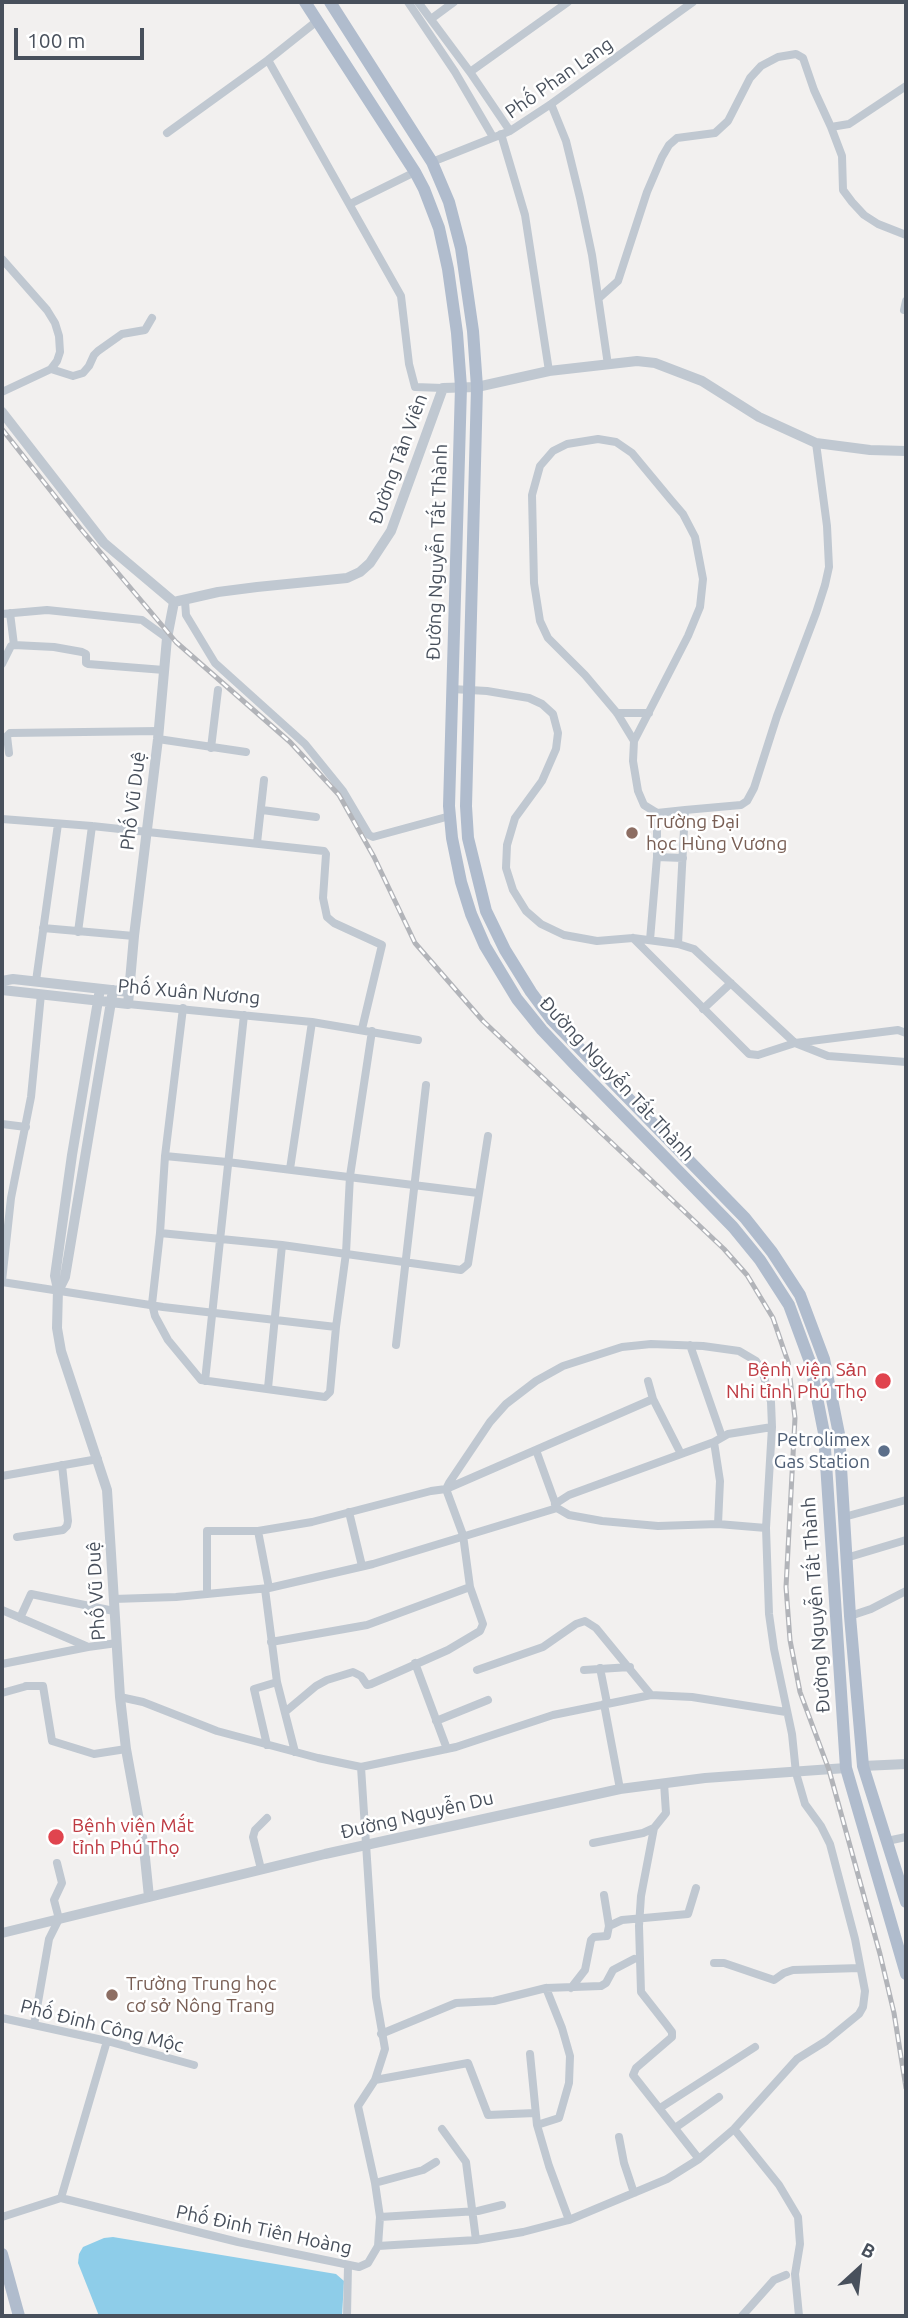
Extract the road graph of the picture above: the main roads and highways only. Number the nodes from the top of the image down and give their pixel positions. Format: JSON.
{"nodes":[{"id":1,"x":305,"y":2,"type":"edge"},
{"id":2,"x":330,"y":2,"type":"edge"},
{"id":3,"x":531,"y":992,"type":"junction"},
{"id":4,"x":517,"y":999,"type":"junction"},
{"id":5,"x":850,"y":1616,"type":"junction"},
{"id":6,"x":836,"y":1617,"type":"junction"},
{"id":7,"x":905,"y":1894,"type":"edge"},
{"id":8,"x":885,"y":1897,"type":"junction"},
{"id":9,"x":906,"y":1974,"type":"edge"},
{"id":10,"x":2,"y":2254,"type":"edge"},
{"id":11,"x":19,"y":2316,"type":"edge"}],
"edges":[{"from":1,"to":4,"type":"main road","name":"Đường Nguyễn Tất Thành"},
{"from":2,"to":3,"type":"main road","name":"Đường Nguyễn Tất Thành"},
{"from":3,"to":4,"type":"main road"},
{"from":3,"to":5,"type":"main road","name":"Đường Nguyễn Tất Thành"},
{"from":4,"to":6,"type":"main road","name":"Đường Nguyễn Tất Thành"},
{"from":5,"to":6,"type":"main road"},
{"from":5,"to":7,"type":"main road","name":"Đường Nguyễn Tất Thành"},
{"from":6,"to":8,"type":"main road","name":"Đường Nguyễn Tất Thành"},
{"from":7,"to":8,"type":"main road"},
{"from":8,"to":9,"type":"main road","name":"Đường Nguyễn Tất Thành"},
{"from":10,"to":11,"type":"main road"}]}
